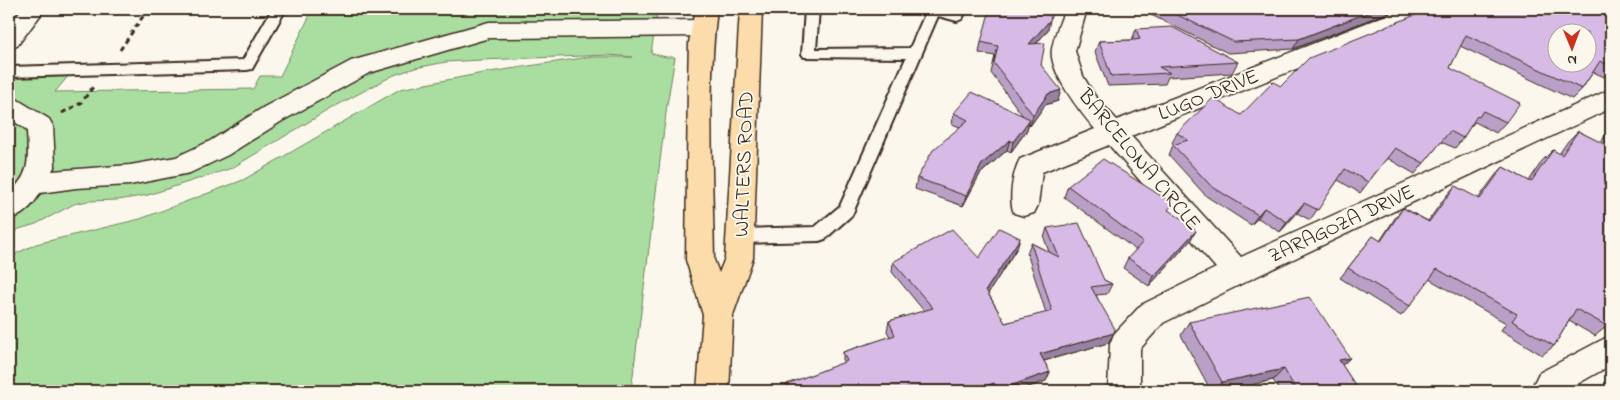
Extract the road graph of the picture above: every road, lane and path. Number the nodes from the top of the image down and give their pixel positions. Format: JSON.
{"nodes":[{"id":1,"x":279,"y":9,"type":"edge"},
{"id":2,"x":751,"y":9,"type":"edge"},
{"id":3,"x":812,"y":9,"type":"edge"},
{"id":4,"x":910,"y":9,"type":"edge"},
{"id":5,"x":960,"y":9,"type":"edge"},
{"id":6,"x":1076,"y":9,"type":"edge"},
{"id":7,"x":1423,"y":9,"type":"edge"},
{"id":8,"x":934,"y":10,"type":"edge"},
{"id":9,"x":703,"y":27,"type":"edge"},
{"id":10,"x":914,"y":53,"type":"junction"},
{"id":11,"x":9,"y":72,"type":"edge"},
{"id":12,"x":1611,"y":98,"type":"edge"},
{"id":13,"x":9,"y":106,"type":"edge"},
{"id":14,"x":1113,"y":132,"type":"junction"},
{"id":15,"x":32,"y":184,"type":"junction"},
{"id":16,"x":1024,"y":205,"type":"dead end"},
{"id":17,"x":9,"y":209,"type":"edge"},
{"id":18,"x":740,"y":236,"type":"junction"},
{"id":19,"x":1237,"y":272,"type":"junction"},
{"id":20,"x":718,"y":315,"type":"junction"},
{"id":21,"x":1611,"y":349,"type":"edge"},
{"id":22,"x":1550,"y":383,"type":"dead end"},
{"id":23,"x":713,"y":391,"type":"edge"},
{"id":24,"x":1124,"y":391,"type":"edge"}],
"edges":[{"from":1,"to":11,"type":"lane"},
{"from":2,"to":18,"type":"main road","name":"WALTERS ROAD"},
{"from":3,"to":10,"type":"lane"},
{"from":4,"to":8,"type":"lane"},
{"from":5,"to":8,"type":"lane"},
{"from":6,"to":14,"type":"street","name":"BARCELONA CIRCLE"},
{"from":7,"to":14,"type":"street","name":"LUGO DRIVE"},
{"from":8,"to":10,"type":"lane"},
{"from":9,"to":15,"type":"street"},
{"from":9,"to":20,"type":"main road","name":"WALTERS ROAD"},
{"from":10,"to":18,"type":"lane"},
{"from":12,"to":19,"type":"street","name":"ZARAGOZA DRIVE"},
{"from":13,"to":15,"type":"street"},
{"from":14,"to":16,"type":"street","name":"LUGO DRIVE"},
{"from":14,"to":19,"type":"street","name":"BARCELONA CIRCLE"},
{"from":15,"to":17,"type":"street"},
{"from":18,"to":20,"type":"main road","name":"WALTERS ROAD"},
{"from":19,"to":24,"type":"street","name":"ZARAGOZA DRIVE"},
{"from":20,"to":23,"type":"main road","name":"WALTERS ROAD"},
{"from":21,"to":22,"type":"street"}]}
